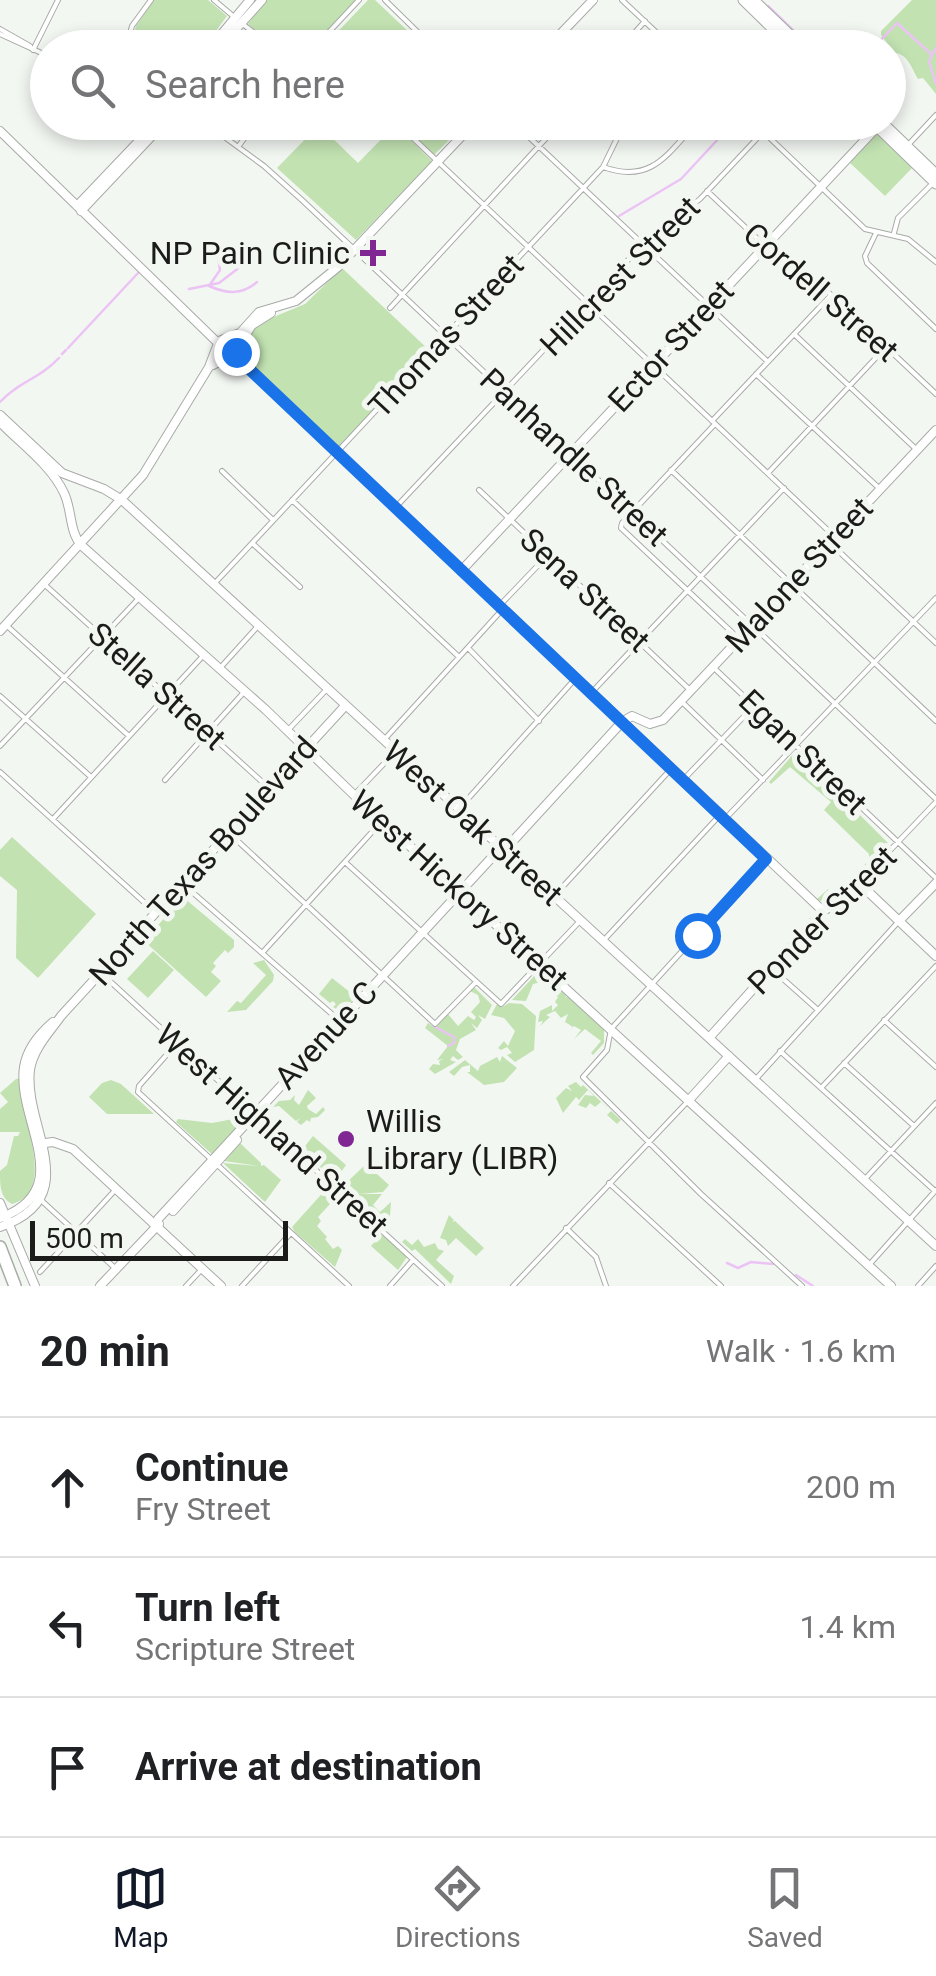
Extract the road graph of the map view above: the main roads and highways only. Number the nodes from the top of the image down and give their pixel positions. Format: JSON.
{"nodes":[{"id":1,"x":743,"y":0,"type":"edge"},
{"id":2,"x":757,"y":7,"type":"edge"},
{"id":3,"x":777,"y":30,"type":"edge"},
{"id":4,"x":783,"y":30,"type":"edge"},
{"id":5,"x":894,"y":140,"type":"edge"},
{"id":6,"x":899,"y":140,"type":"edge"},
{"id":7,"x":935,"y":180,"type":"edge"},
{"id":8,"x":0,"y":1248,"type":"edge"},
{"id":9,"x":0,"y":1266,"type":"edge"},
{"id":10,"x":12,"y":1286,"type":"edge"}],
"edges":[{"from":1,"to":2,"type":"main road"},
{"from":2,"to":3,"type":"main road"},
{"from":2,"to":4,"type":"main road"},
{"from":5,"to":7,"type":"main road"},
{"from":6,"to":7,"type":"main road"},
{"from":8,"to":10,"type":"highway"},
{"from":9,"to":10,"type":"highway"}]}
